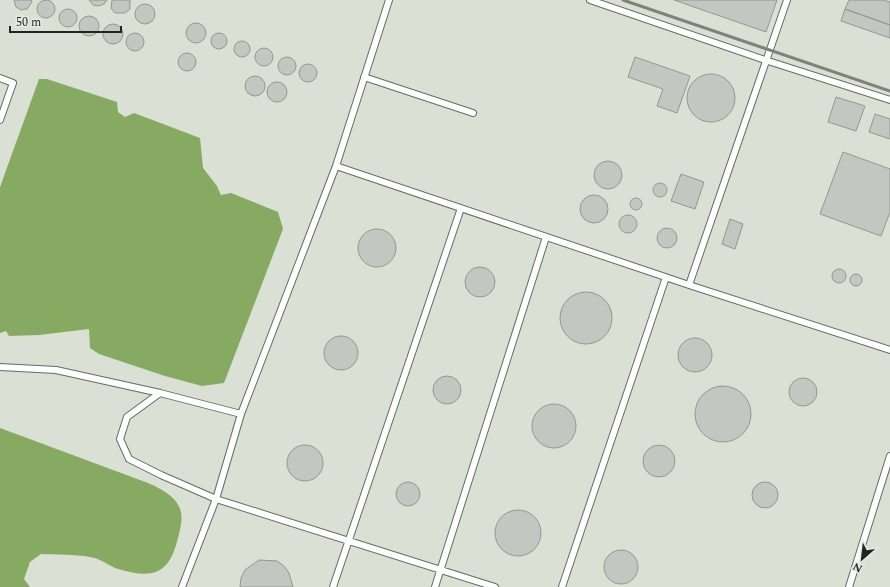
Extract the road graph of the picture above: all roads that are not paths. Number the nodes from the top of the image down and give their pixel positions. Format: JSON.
{"nodes":[{"id":1,"x":389,"y":0,"type":"edge"},
{"id":2,"x":590,"y":0,"type":"edge"},
{"id":3,"x":787,"y":0,"type":"edge"},
{"id":4,"x":765,"y":60,"type":"junction"},
{"id":5,"x":364,"y":77,"type":"junction"},
{"id":6,"x":0,"y":78,"type":"edge"},
{"id":7,"x":890,"y":100,"type":"edge"},
{"id":8,"x":473,"y":113,"type":"dead end"},
{"id":9,"x":0,"y":120,"type":"edge"},
{"id":10,"x":336,"y":166,"type":"junction"},
{"id":11,"x":461,"y":208,"type":"junction"},
{"id":12,"x":546,"y":237,"type":"junction"},
{"id":13,"x":666,"y":277,"type":"junction"},
{"id":14,"x":688,"y":285,"type":"junction"},
{"id":15,"x":890,"y":350,"type":"edge"},
{"id":16,"x":0,"y":367,"type":"edge"},
{"id":17,"x":160,"y":392,"type":"junction"},
{"id":18,"x":241,"y":414,"type":"junction"},
{"id":19,"x":890,"y":456,"type":"edge"},
{"id":20,"x":216,"y":499,"type":"junction"},
{"id":21,"x":350,"y":540,"type":"junction"},
{"id":22,"x":441,"y":570,"type":"junction"},
{"id":23,"x":182,"y":587,"type":"edge"},
{"id":24,"x":333,"y":587,"type":"edge"},
{"id":25,"x":435,"y":587,"type":"edge"},
{"id":26,"x":494,"y":587,"type":"edge"},
{"id":27,"x":562,"y":587,"type":"edge"},
{"id":28,"x":849,"y":587,"type":"edge"}],
"edges":[{"from":1,"to":5,"type":"lane"},
{"from":2,"to":4,"type":"lane"},
{"from":3,"to":4,"type":"lane"},
{"from":4,"to":7,"type":"lane"},
{"from":4,"to":14,"type":"lane"},
{"from":5,"to":8,"type":"lane"},
{"from":5,"to":10,"type":"lane"},
{"from":6,"to":9,"type":"lane"},
{"from":10,"to":11,"type":"lane"},
{"from":10,"to":18,"type":"lane"},
{"from":11,"to":12,"type":"lane"},
{"from":11,"to":21,"type":"lane"},
{"from":12,"to":13,"type":"lane"},
{"from":12,"to":22,"type":"lane"},
{"from":13,"to":14,"type":"lane"},
{"from":13,"to":27,"type":"lane"},
{"from":14,"to":15,"type":"lane"},
{"from":16,"to":17,"type":"lane"},
{"from":17,"to":18,"type":"lane"},
{"from":17,"to":20,"type":"lane"},
{"from":18,"to":20,"type":"lane"},
{"from":19,"to":28,"type":"lane"},
{"from":20,"to":21,"type":"lane"},
{"from":20,"to":23,"type":"lane"},
{"from":21,"to":22,"type":"lane"},
{"from":21,"to":24,"type":"lane"},
{"from":22,"to":25,"type":"lane"},
{"from":22,"to":26,"type":"lane"}]}
